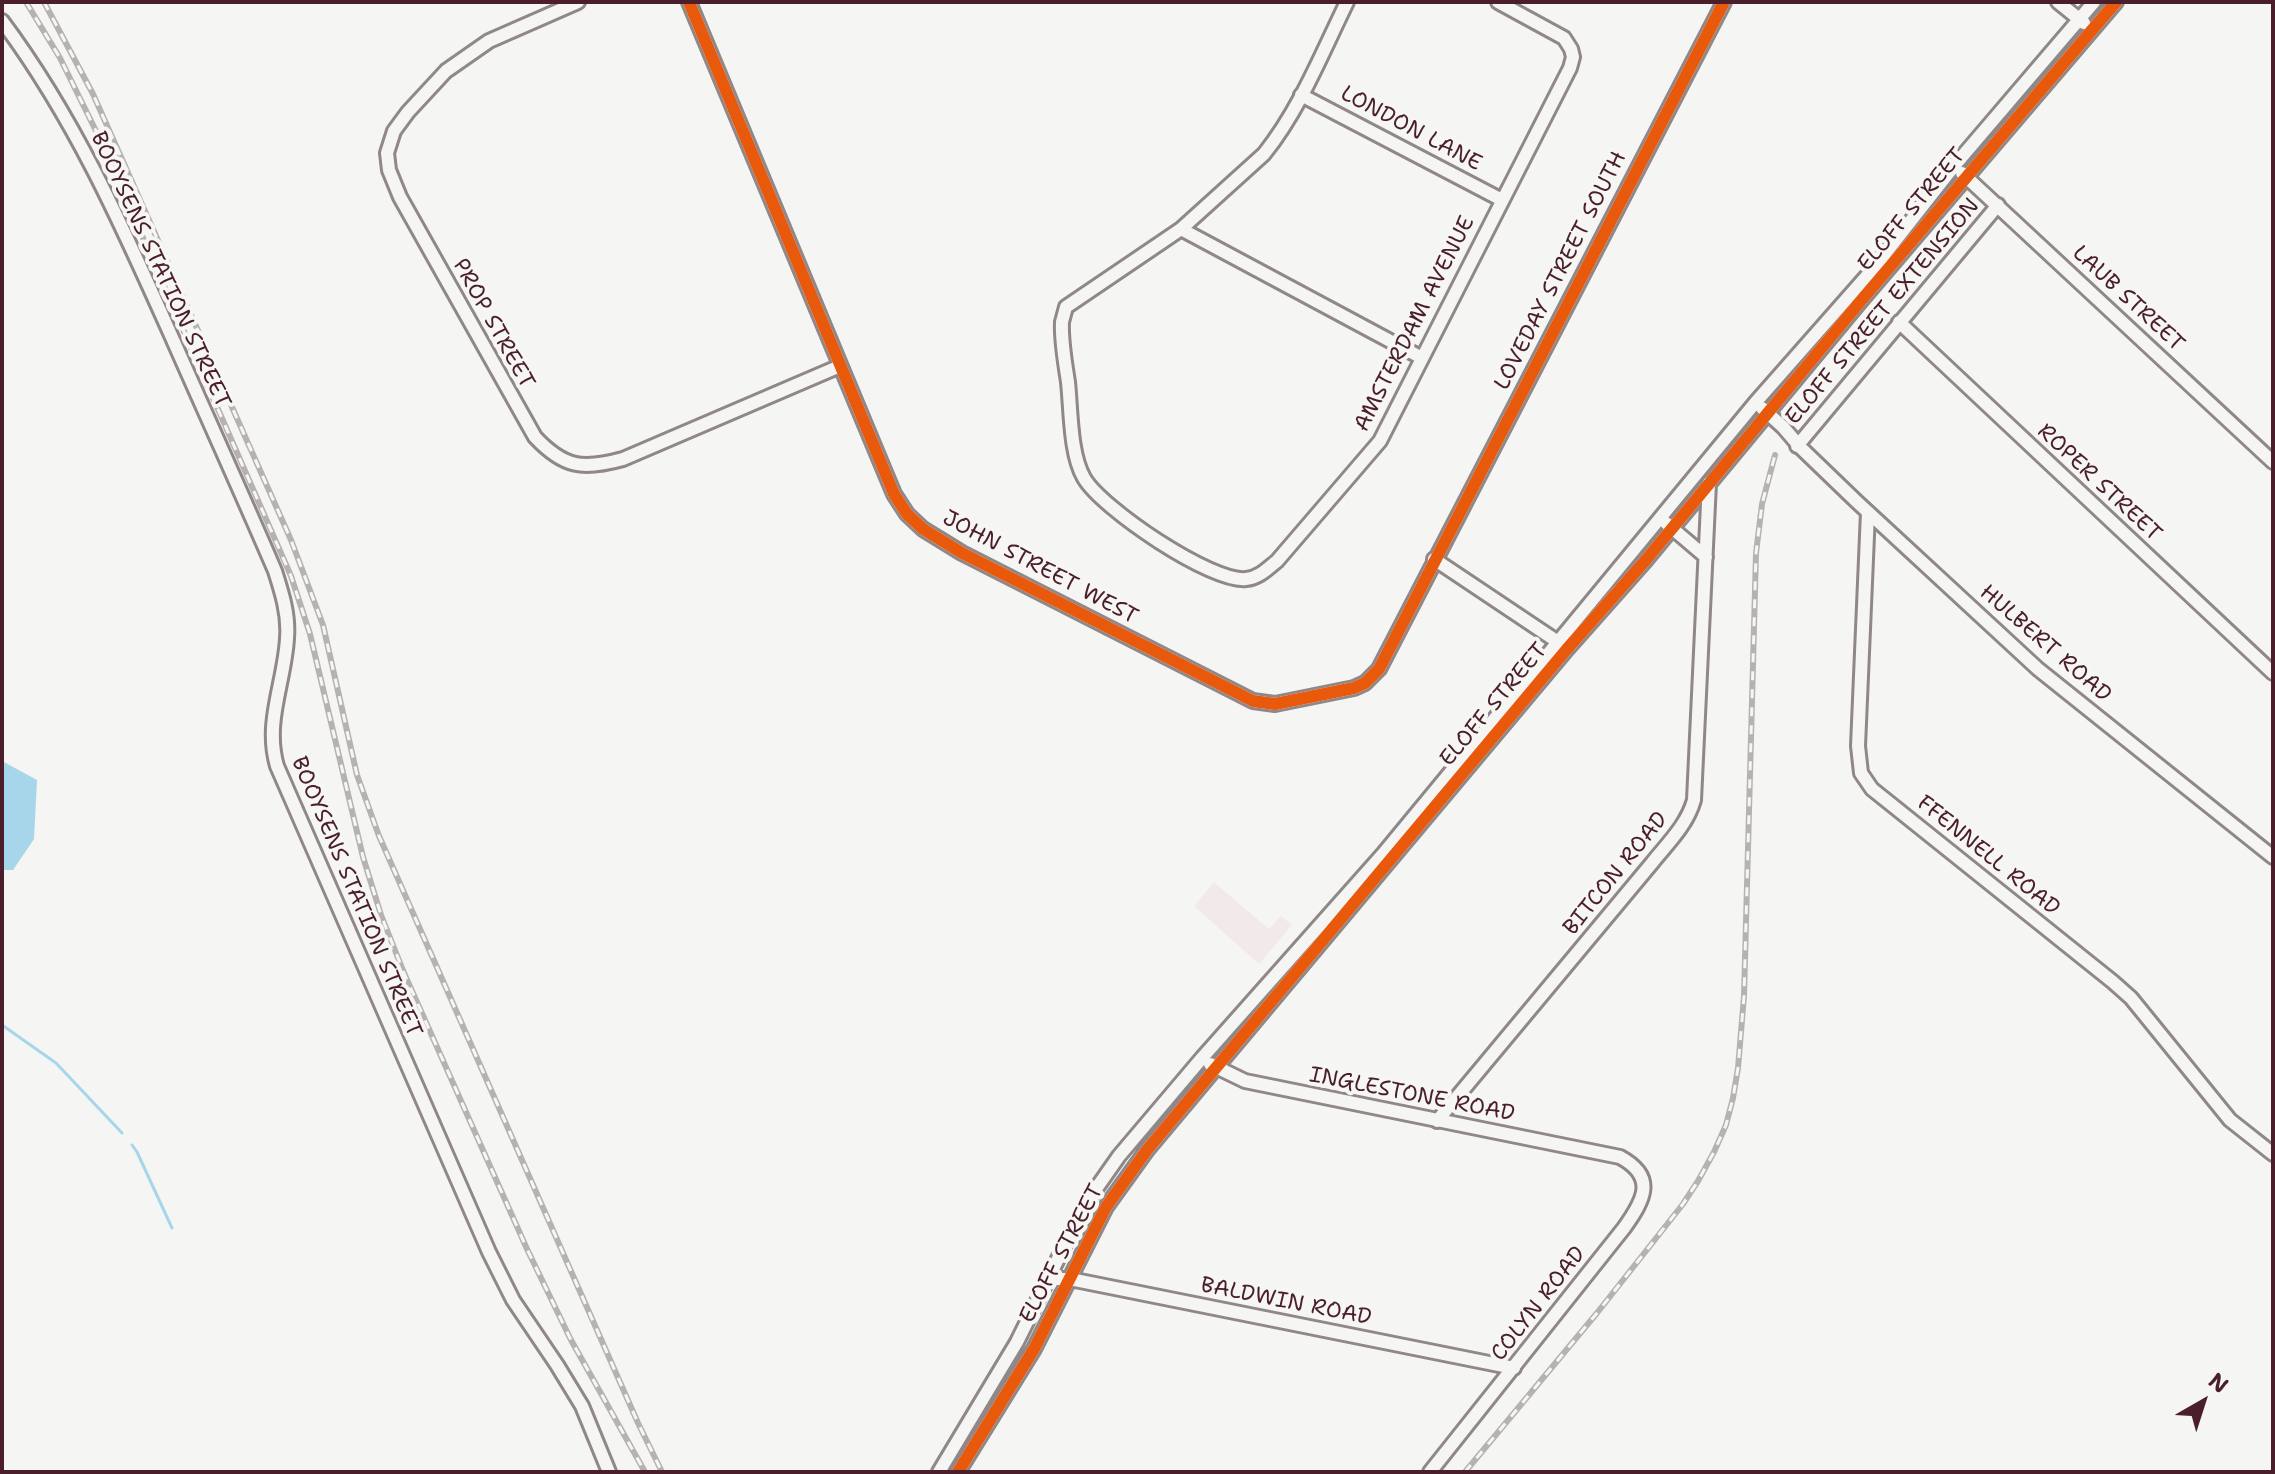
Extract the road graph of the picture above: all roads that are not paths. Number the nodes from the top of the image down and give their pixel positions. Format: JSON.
{"nodes":[{"id":1,"x":578,"y":2,"type":"edge"},
{"id":2,"x":689,"y":2,"type":"edge"},
{"id":3,"x":1347,"y":2,"type":"edge"},
{"id":4,"x":1498,"y":2,"type":"edge"},
{"id":5,"x":1724,"y":2,"type":"edge"},
{"id":6,"x":2058,"y":2,"type":"edge"},
{"id":7,"x":2094,"y":2,"type":"edge"},
{"id":8,"x":2116,"y":2,"type":"edge"},
{"id":9,"x":2080,"y":19,"type":"junction"},
{"id":10,"x":2,"y":21,"type":"edge"},
{"id":11,"x":2092,"y":30,"type":"junction"},
{"id":12,"x":1301,"y":95,"type":"junction"},
{"id":13,"x":1954,"y":166,"type":"junction"},
{"id":14,"x":1966,"y":176,"type":"junction"},
{"id":15,"x":1502,"y":200,"type":"junction"},
{"id":16,"x":1998,"y":205,"type":"junction"},
{"id":17,"x":1181,"y":229,"type":"junction"},
{"id":18,"x":1855,"y":299,"type":"junction"},
{"id":19,"x":1899,"y":322,"type":"junction"},
{"id":20,"x":1422,"y":358,"type":"junction"},
{"id":21,"x":840,"y":366,"type":"junction"},
{"id":22,"x":1753,"y":406,"type":"junction"},
{"id":23,"x":1765,"y":416,"type":"junction"},
{"id":24,"x":1799,"y":446,"type":"junction"},
{"id":25,"x":2273,"y":462,"type":"edge"},
{"id":26,"x":1709,"y":482,"type":"junction"},
{"id":27,"x":1868,"y":512,"type":"junction"},
{"id":28,"x":1666,"y":524,"type":"junction"},
{"id":29,"x":1706,"y":557,"type":"junction"},
{"id":30,"x":1434,"y":559,"type":"junction"},
{"id":31,"x":1562,"y":645,"type":"junction"},
{"id":32,"x":2273,"y":673,"type":"edge"},
{"id":33,"x":2273,"y":857,"type":"edge"},
{"id":34,"x":1317,"y":939,"type":"junction"},
{"id":35,"x":1202,"y":1058,"type":"junction"},
{"id":36,"x":1214,"y":1068,"type":"junction"},
{"id":37,"x":1437,"y":1121,"type":"junction"},
{"id":38,"x":2273,"y":1154,"type":"edge"},
{"id":39,"x":1620,"y":1157,"type":"joint"},
{"id":40,"x":1050,"y":1279,"type":"junction"},
{"id":41,"x":1070,"y":1279,"type":"junction"},
{"id":42,"x":1514,"y":1368,"type":"junction"},
{"id":43,"x":994,"y":1380,"type":"junction"},
{"id":44,"x":1009,"y":1389,"type":"junction"},
{"id":45,"x":942,"y":1467,"type":"edge"},
{"id":46,"x":609,"y":1472,"type":"edge"},
{"id":47,"x":959,"y":1472,"type":"edge"},
{"id":48,"x":1430,"y":1472,"type":"edge"}],
"edges":[{"from":1,"to":21,"type":"street","name":"PROP STREET"},
{"from":2,"to":21,"type":"street","name":"JOHN STREET WEST"},
{"from":3,"to":12,"type":"street"},
{"from":4,"to":15,"type":"street","name":"AMSTERDAM AVENUE"},
{"from":5,"to":30,"type":"street","name":"LOVEDAY STREET SOUTH"},
{"from":6,"to":9,"type":"street"},
{"from":7,"to":9,"type":"street","name":"ELOFF STREET"},
{"from":8,"to":11,"type":"street","name":"ELOFF STREET"},
{"from":9,"to":11,"type":"street"},
{"from":9,"to":13,"type":"street","name":"ELOFF STREET"},
{"from":10,"to":46,"type":"street","name":"BOOYSENS STATION STREET"},
{"from":11,"to":14,"type":"street","name":"ELOFF STREET"},
{"from":12,"to":15,"type":"street","name":"LONDON LANE"},
{"from":12,"to":17,"type":"street"},
{"from":13,"to":14,"type":"street","name":"LAUB STREET"},
{"from":13,"to":18,"type":"street","name":"ELOFF STREET"},
{"from":14,"to":16,"type":"street","name":"LAUB STREET"},
{"from":14,"to":18,"type":"street","name":"ELOFF STREET"},
{"from":15,"to":20,"type":"street","name":"AMSTERDAM AVENUE"},
{"from":16,"to":19,"type":"street","name":"ELOFF STREET EXTENSION"},
{"from":16,"to":25,"type":"street","name":"LAUB STREET"},
{"from":17,"to":20,"type":"street"},
{"from":17,"to":20,"type":"street","name":"AMSTERDAM AVENUE"},
{"from":18,"to":22,"type":"street","name":"ELOFF STREET"},
{"from":18,"to":23,"type":"street","name":"ELOFF STREET"},
{"from":19,"to":24,"type":"street","name":"ELOFF STREET EXTENSION"},
{"from":19,"to":32,"type":"street","name":"ROPER STREET"},
{"from":21,"to":30,"type":"street","name":"JOHN STREET WEST"},
{"from":22,"to":23,"type":"street","name":"HULBERT ROAD"},
{"from":22,"to":28,"type":"street","name":"ELOFF STREET"},
{"from":23,"to":24,"type":"street","name":"HULBERT ROAD"},
{"from":23,"to":26,"type":"street","name":"ELOFF STREET"},
{"from":24,"to":27,"type":"street","name":"HULBERT ROAD"},
{"from":26,"to":28,"type":"street","name":"ELOFF STREET"},
{"from":26,"to":29,"type":"street","name":"BITCON ROAD"},
{"from":27,"to":33,"type":"street","name":"HULBERT ROAD"},
{"from":27,"to":38,"type":"street","name":"FFENNELL ROAD"},
{"from":28,"to":29,"type":"street"},
{"from":28,"to":31,"type":"street","name":"ELOFF STREET"},
{"from":29,"to":37,"type":"street","name":"BITCON ROAD"},
{"from":30,"to":31,"type":"street"},
{"from":31,"to":34,"type":"street","name":"ELOFF STREET"},
{"from":34,"to":35,"type":"street","name":"ELOFF STREET"},
{"from":34,"to":36,"type":"street","name":"ELOFF STREET"},
{"from":35,"to":36,"type":"street","name":"INGLESTONE ROAD"},
{"from":35,"to":40,"type":"street","name":"ELOFF STREET"},
{"from":36,"to":37,"type":"street","name":"INGLESTONE ROAD"},
{"from":36,"to":41,"type":"street","name":"ELOFF STREET"},
{"from":37,"to":39,"type":"street","name":"INGLESTONE ROAD"},
{"from":39,"to":42,"type":"street","name":"COLYN ROAD"},
{"from":40,"to":41,"type":"street","name":"BALDWIN ROAD"},
{"from":40,"to":43,"type":"street","name":"ELOFF STREET"},
{"from":41,"to":42,"type":"street","name":"BALDWIN ROAD"},
{"from":41,"to":44,"type":"street","name":"ELOFF STREET"},
{"from":42,"to":48,"type":"street","name":"COLYN ROAD"},
{"from":43,"to":44,"type":"street"},
{"from":43,"to":45,"type":"street","name":"ELOFF STREET"},
{"from":44,"to":47,"type":"street","name":"ELOFF STREET"},
{"from":45,"to":47,"type":"street"}]}
